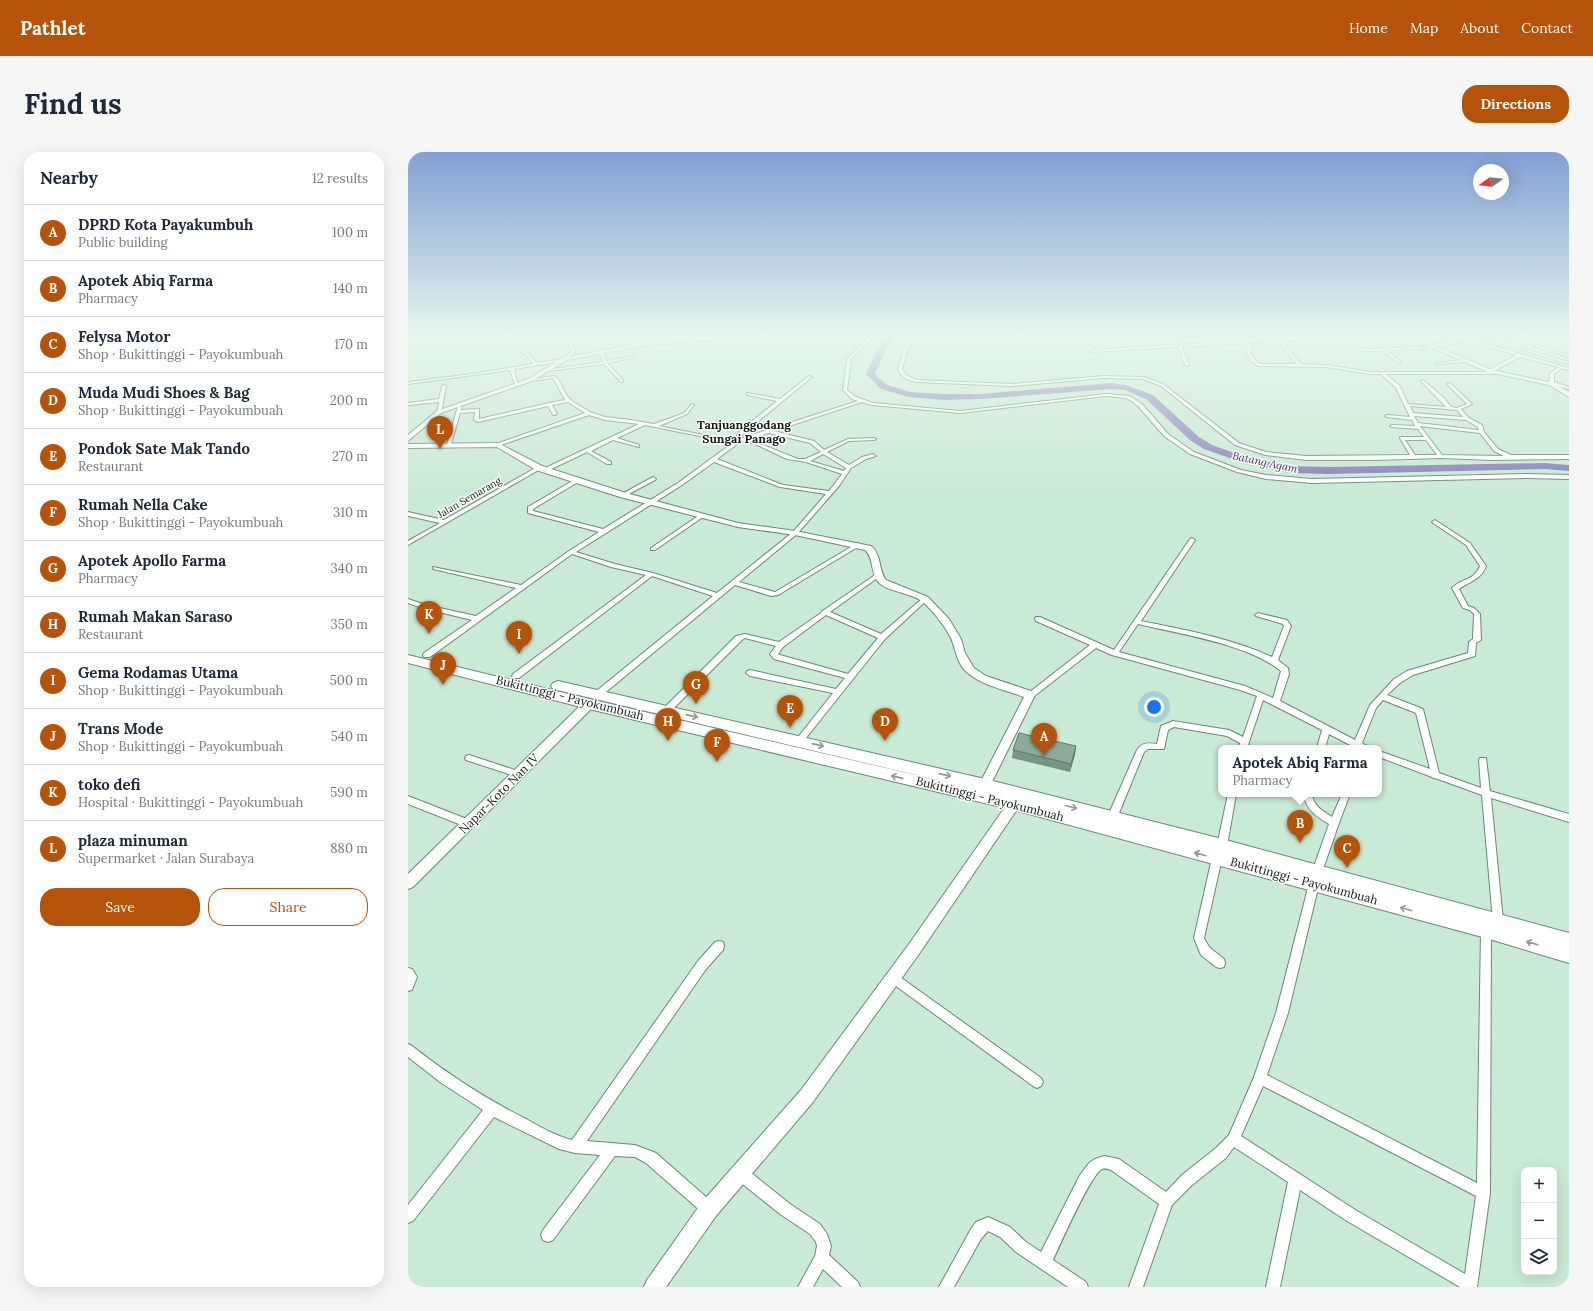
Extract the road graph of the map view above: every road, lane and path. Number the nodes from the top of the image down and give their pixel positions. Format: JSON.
{"nodes":[{"id":1,"x":444,"y":388,"type":"edge"},
{"id":2,"x":507,"y":388,"type":"edge"},
{"id":3,"x":561,"y":388,"type":"edge"},
{"id":4,"x":797,"y":388,"type":"edge"},
{"id":5,"x":845,"y":388,"type":"edge"},
{"id":6,"x":1166,"y":388,"type":"edge"},
{"id":7,"x":1399,"y":388,"type":"edge"},
{"id":8,"x":1430,"y":388,"type":"edge"},
{"id":9,"x":1453,"y":388,"type":"edge"},
{"id":10,"x":1557,"y":388,"type":"edge"},
{"id":11,"x":749,"y":394,"type":"dead end"},
{"id":12,"x":1569,"y":395,"type":"edge"},
{"id":13,"x":441,"y":400,"type":"junction"},
{"id":14,"x":568,"y":401,"type":"junction"},
{"id":15,"x":781,"y":401,"type":"junction"},
{"id":16,"x":860,"y":401,"type":"junction"},
{"id":17,"x":408,"y":404,"type":"edge"},
{"id":18,"x":461,"y":404,"type":"junction"},
{"id":19,"x":549,"y":404,"type":"junction"},
{"id":20,"x":692,"y":405,"type":"dead end"},
{"id":21,"x":1408,"y":405,"type":"junction"},
{"id":22,"x":1449,"y":408,"type":"junction"},
{"id":23,"x":1458,"y":409,"type":"junction"},
{"id":24,"x":439,"y":412,"type":"junction"},
{"id":25,"x":459,"y":412,"type":"junction"},
{"id":26,"x":555,"y":414,"type":"dead end"},
{"id":27,"x":587,"y":414,"type":"junction"},
{"id":28,"x":1387,"y":416,"type":"dead end"},
{"id":29,"x":1467,"y":418,"type":"junction"},
{"id":30,"x":1415,"y":421,"type":"junction"},
{"id":31,"x":643,"y":424,"type":"junction"},
{"id":32,"x":655,"y":426,"type":"junction"},
{"id":33,"x":1392,"y":426,"type":"dead end"},
{"id":34,"x":768,"y":431,"type":"junction"},
{"id":35,"x":1482,"y":432,"type":"junction"},
{"id":36,"x":612,"y":438,"type":"junction"},
{"id":37,"x":1428,"y":438,"type":"junction"},
{"id":38,"x":874,"y":439,"type":"dead end"},
{"id":39,"x":742,"y":440,"type":"junction"},
{"id":40,"x":732,"y":441,"type":"junction"},
{"id":41,"x":408,"y":444,"type":"edge"},
{"id":42,"x":449,"y":444,"type":"junction"},
{"id":43,"x":498,"y":444,"type":"junction"},
{"id":44,"x":636,"y":446,"type":"dead end"},
{"id":45,"x":586,"y":450,"type":"junction"},
{"id":46,"x":823,"y":452,"type":"junction"},
{"id":47,"x":873,"y":456,"type":"dead end"},
{"id":48,"x":1441,"y":456,"type":"junction"},
{"id":49,"x":1412,"y":457,"type":"junction"},
{"id":50,"x":1510,"y":457,"type":"junction"},
{"id":51,"x":1569,"y":457,"type":"edge"},
{"id":52,"x":714,"y":460,"type":"junction"},
{"id":53,"x":806,"y":461,"type":"junction"},
{"id":54,"x":609,"y":463,"type":"dead end"},
{"id":55,"x":542,"y":469,"type":"junction"},
{"id":56,"x":847,"y":470,"type":"junction"},
{"id":57,"x":1569,"y":477,"type":"edge"},
{"id":58,"x":653,"y":479,"type":"dead end"},
{"id":59,"x":576,"y":481,"type":"junction"},
{"id":60,"x":829,"y":494,"type":"junction"},
{"id":61,"x":623,"y":495,"type":"junction"},
{"id":62,"x":649,"y":502,"type":"junction"},
{"id":63,"x":408,"y":514,"type":"edge"},
{"id":64,"x":701,"y":516,"type":"junction"},
{"id":65,"x":445,"y":522,"type":"junction"},
{"id":66,"x":1435,"y":522,"type":"dead end"},
{"id":67,"x":603,"y":531,"type":"junction"},
{"id":68,"x":795,"y":533,"type":"junction"},
{"id":69,"x":1192,"y":540,"type":"dead end"},
{"id":70,"x":408,"y":543,"type":"edge"},
{"id":71,"x":858,"y":545,"type":"junction"},
{"id":72,"x":653,"y":549,"type":"dead end"},
{"id":73,"x":571,"y":552,"type":"junction"},
{"id":74,"x":435,"y":568,"type":"dead end"},
{"id":75,"x":652,"y":574,"type":"junction"},
{"id":76,"x":878,"y":575,"type":"junction"},
{"id":77,"x":734,"y":583,"type":"junction"},
{"id":78,"x":521,"y":587,"type":"junction"},
{"id":79,"x":719,"y":596,"type":"junction"},
{"id":80,"x":925,"y":599,"type":"junction"},
{"id":81,"x":408,"y":601,"type":"edge"},
{"id":82,"x":824,"y":612,"type":"junction"},
{"id":83,"x":1258,"y":615,"type":"dead end"},
{"id":84,"x":478,"y":619,"type":"junction"},
{"id":85,"x":1038,"y":619,"type":"dead end"},
{"id":86,"x":1137,"y":622,"type":"junction"},
{"id":87,"x":882,"y":637,"type":"junction"},
{"id":88,"x":780,"y":645,"type":"junction"},
{"id":89,"x":1095,"y":645,"type":"junction"},
{"id":90,"x":408,"y":651,"type":"edge"},
{"id":91,"x":1115,"y":653,"type":"junction"},
{"id":92,"x":426,"y":655,"type":"junction"},
{"id":93,"x":408,"y":659,"type":"edge"},
{"id":94,"x":1274,"y":661,"type":"junction"},
{"id":95,"x":750,"y":674,"type":"dead end"},
{"id":96,"x":516,"y":676,"type":"junction"},
{"id":97,"x":850,"y":677,"type":"junction"},
{"id":98,"x":838,"y":692,"type":"junction"},
{"id":99,"x":1030,"y":695,"type":"junction"},
{"id":100,"x":1261,"y":695,"type":"junction"},
{"id":101,"x":1382,"y":696,"type":"junction"},
{"id":102,"x":593,"y":699,"type":"junction"},
{"id":103,"x":1275,"y":702,"type":"junction"},
{"id":104,"x":667,"y":710,"type":"junction"},
{"id":105,"x":716,"y":727,"type":"junction"},
{"id":106,"x":1326,"y":730,"type":"junction"},
{"id":107,"x":755,"y":737,"type":"junction"},
{"id":108,"x":799,"y":741,"type":"junction"},
{"id":109,"x":1244,"y":745,"type":"edge"},
{"id":110,"x":1322,"y":745,"type":"edge"},
{"id":111,"x":1358,"y":745,"type":"edge"},
{"id":112,"x":1360,"y":745,"type":"edge"},
{"id":113,"x":1382,"y":755,"type":"edge"},
{"id":114,"x":469,"y":758,"type":"dead end"},
{"id":115,"x":1483,"y":760,"type":"dead end"},
{"id":116,"x":518,"y":774,"type":"junction"},
{"id":117,"x":1436,"y":776,"type":"junction"},
{"id":118,"x":985,"y":785,"type":"junction"},
{"id":119,"x":1486,"y":793,"type":"junction"},
{"id":120,"x":1231,"y":797,"type":"edge"},
{"id":121,"x":1308,"y":797,"type":"edge"},
{"id":122,"x":1345,"y":797,"type":"edge"},
{"id":123,"x":408,"y":800,"type":"edge"},
{"id":124,"x":1014,"y":804,"type":"junction"},
{"id":125,"x":1112,"y":818,"type":"junction"},
{"id":126,"x":1569,"y":818,"type":"edge"},
{"id":127,"x":1334,"y":823,"type":"junction"},
{"id":128,"x":469,"y":824,"type":"junction"},
{"id":129,"x":1220,"y":852,"type":"junction"},
{"id":130,"x":1316,"y":878,"type":"junction"},
{"id":131,"x":408,"y":883,"type":"edge"},
{"id":132,"x":1492,"y":926,"type":"junction"},
{"id":133,"x":1569,"y":942,"type":"edge"},
{"id":134,"x":719,"y":946,"type":"dead end"},
{"id":135,"x":1569,"y":954,"type":"edge"},
{"id":136,"x":1220,"y":963,"type":"dead end"},
{"id":137,"x":408,"y":972,"type":"edge"},
{"id":138,"x":893,"y":977,"type":"junction"},
{"id":139,"x":408,"y":986,"type":"edge"},
{"id":140,"x":408,"y":1050,"type":"edge"},
{"id":141,"x":1260,"y":1078,"type":"junction"},
{"id":142,"x":1037,"y":1082,"type":"dead end"},
{"id":143,"x":492,"y":1109,"type":"junction"},
{"id":144,"x":1233,"y":1139,"type":"junction"},
{"id":145,"x":575,"y":1147,"type":"junction"},
{"id":146,"x":612,"y":1149,"type":"junction"},
{"id":147,"x":739,"y":1172,"type":"junction"},
{"id":148,"x":1295,"y":1180,"type":"junction"},
{"id":149,"x":1484,"y":1193,"type":"junction"},
{"id":150,"x":1167,"y":1201,"type":"junction"},
{"id":151,"x":709,"y":1209,"type":"junction"},
{"id":152,"x":408,"y":1216,"type":"edge"},
{"id":153,"x":548,"y":1235,"type":"dead end"},
{"id":154,"x":821,"y":1258,"type":"junction"},
{"id":155,"x":1044,"y":1262,"type":"junction"},
{"id":156,"x":1470,"y":1286,"type":"edge"},
{"id":157,"x":654,"y":1287,"type":"edge"},
{"id":158,"x":805,"y":1287,"type":"edge"},
{"id":159,"x":853,"y":1287,"type":"edge"},
{"id":160,"x":946,"y":1287,"type":"edge"},
{"id":161,"x":1081,"y":1287,"type":"edge"},
{"id":162,"x":1136,"y":1287,"type":"edge"},
{"id":163,"x":1273,"y":1287,"type":"edge"}],
"edges":[{"from":1,"to":13,"type":"street"},
{"from":2,"to":18,"type":"street"},
{"from":3,"to":14,"type":"street"},
{"from":4,"to":15,"type":"street"},
{"from":5,"to":16,"type":"street"},
{"from":6,"to":49,"type":"street"},
{"from":7,"to":21,"type":"street"},
{"from":8,"to":22,"type":"street"},
{"from":9,"to":23,"type":"street"},
{"from":10,"to":12,"type":"street"},
{"from":11,"to":15,"type":"street"},
{"from":13,"to":17,"type":"street"},
{"from":13,"to":24,"type":"street"},
{"from":14,"to":19,"type":"street"},
{"from":14,"to":27,"type":"street"},
{"from":15,"to":40,"type":"street"},
{"from":16,"to":34,"type":"street"},
{"from":16,"to":57,"type":"street"},
{"from":18,"to":24,"type":"street"},
{"from":18,"to":25,"type":"street"},
{"from":19,"to":25,"type":"street"},
{"from":19,"to":26,"type":"street"},
{"from":20,"to":32,"type":"street"},
{"from":21,"to":22,"type":"street"},
{"from":21,"to":30,"type":"street"},
{"from":22,"to":23,"type":"street"},
{"from":23,"to":29,"type":"street"},
{"from":24,"to":41,"type":"street"},
{"from":25,"to":42,"type":"street"},
{"from":27,"to":31,"type":"street"},
{"from":27,"to":43,"type":"street"},
{"from":28,"to":30,"type":"street"},
{"from":29,"to":30,"type":"street"},
{"from":29,"to":35,"type":"street"},
{"from":30,"to":33,"type":"street"},
{"from":30,"to":35,"type":"street"},
{"from":30,"to":37,"type":"street"},
{"from":31,"to":32,"type":"street"},
{"from":31,"to":36,"type":"street","name":"Jalan Semarang"},
{"from":32,"to":40,"type":"street"},
{"from":34,"to":39,"type":"street"},
{"from":34,"to":46,"type":"street"},
{"from":35,"to":50,"type":"street"},
{"from":36,"to":44,"type":"street"},
{"from":36,"to":45,"type":"street","name":"Jalan Semarang"},
{"from":37,"to":48,"type":"street"},
{"from":37,"to":49,"type":"street"},
{"from":38,"to":46,"type":"street"},
{"from":39,"to":40,"type":"street"},
{"from":39,"to":53,"type":"street"},
{"from":40,"to":52,"type":"street"},
{"from":41,"to":42,"type":"street"},
{"from":42,"to":43,"type":"street"},
{"from":43,"to":55,"type":"street"},
{"from":45,"to":54,"type":"street"},
{"from":45,"to":55,"type":"street","name":"Jalan Semarang"},
{"from":46,"to":53,"type":"street"},
{"from":46,"to":56,"type":"street"},
{"from":47,"to":56,"type":"street"},
{"from":48,"to":49,"type":"street"},
{"from":48,"to":50,"type":"street"},
{"from":50,"to":51,"type":"street"},
{"from":52,"to":60,"type":"street"},
{"from":52,"to":62,"type":"street"},
{"from":53,"to":56,"type":"street"},
{"from":55,"to":59,"type":"street"},
{"from":55,"to":65,"type":"street","name":"Jalan Semarang"},
{"from":56,"to":60,"type":"street"},
{"from":58,"to":61,"type":"street"},
{"from":59,"to":61,"type":"street"},
{"from":59,"to":67,"type":"street"},
{"from":60,"to":68,"type":"street"},
{"from":61,"to":62,"type":"street"},
{"from":62,"to":64,"type":"street"},
{"from":62,"to":67,"type":"street"},
{"from":63,"to":65,"type":"street"},
{"from":64,"to":68,"type":"street"},
{"from":64,"to":72,"type":"street"},
{"from":65,"to":70,"type":"street","name":"Jalan Semarang"},
{"from":66,"to":101,"type":"street"},
{"from":67,"to":73,"type":"street"},
{"from":68,"to":71,"type":"street"},
{"from":68,"to":77,"type":"street"},
{"from":69,"to":86,"type":"street"},
{"from":71,"to":76,"type":"street"},
{"from":71,"to":77,"type":"street"},
{"from":73,"to":75,"type":"street"},
{"from":73,"to":78,"type":"street"},
{"from":74,"to":78,"type":"street"},
{"from":75,"to":79,"type":"street"},
{"from":75,"to":96,"type":"street"},
{"from":76,"to":80,"type":"street"},
{"from":76,"to":82,"type":"street"},
{"from":77,"to":79,"type":"street"},
{"from":78,"to":84,"type":"street"},
{"from":79,"to":102,"type":"street"},
{"from":80,"to":87,"type":"street"},
{"from":80,"to":99,"type":"street"},
{"from":81,"to":84,"type":"street"},
{"from":82,"to":87,"type":"street"},
{"from":82,"to":88,"type":"street"},
{"from":83,"to":94,"type":"street"},
{"from":84,"to":92,"type":"street"},
{"from":85,"to":89,"type":"street"},
{"from":86,"to":91,"type":"street"},
{"from":86,"to":94,"type":"street"},
{"from":87,"to":97,"type":"street"},
{"from":88,"to":97,"type":"street"},
{"from":88,"to":104,"type":"street"},
{"from":89,"to":91,"type":"street"},
{"from":89,"to":99,"type":"street"},
{"from":90,"to":92,"type":"highway","name":"Bukittinggi - Payokumbuah"},
{"from":91,"to":100,"type":"street"},
{"from":92,"to":96,"type":"highway","name":"Bukittinggi - Payokumbuah"},
{"from":93,"to":102,"type":"highway","name":"Bukittinggi - Payokumbuah"},
{"from":94,"to":103,"type":"street"},
{"from":95,"to":98,"type":"street"},
{"from":96,"to":102,"type":"highway","name":"Bukittinggi - Payokumbuah"},
{"from":97,"to":98,"type":"street"},
{"from":98,"to":108,"type":"street"},
{"from":99,"to":118,"type":"street"},
{"from":100,"to":103,"type":"street"},
{"from":100,"to":109,"type":"street"},
{"from":101,"to":112,"type":"street"},
{"from":101,"to":117,"type":"street"},
{"from":102,"to":104,"type":"highway","name":"Bukittinggi - Payokumbuah"},
{"from":102,"to":105,"type":"highway","name":"Bukittinggi - Payokumbuah"},
{"from":102,"to":116,"type":"street","name":"Napar-Koto Nan IV"},
{"from":103,"to":106,"type":"street"},
{"from":104,"to":105,"type":"highway","name":"Bukittinggi - Payokumbuah","one_way":true},
{"from":105,"to":107,"type":"highway","name":"Bukittinggi - Payokumbuah"},
{"from":106,"to":110,"type":"street"},
{"from":106,"to":111,"type":"street"},
{"from":107,"to":108,"type":"highway","name":"Bukittinggi - Payokumbuah"},
{"from":124,"to":107,"type":"highway","name":"Bukittinggi - Payokumbuah","one_way":true},
{"from":108,"to":118,"type":"highway","name":"Bukittinggi - Payokumbuah","one_way":true},
{"from":109,"to":125,"type":"street"},
{"from":113,"to":117,"type":"street"},
{"from":114,"to":116,"type":"street"},
{"from":115,"to":119,"type":"street"},
{"from":116,"to":128,"type":"street","name":"Napar-Koto Nan IV"},
{"from":117,"to":119,"type":"street"},
{"from":118,"to":125,"type":"highway","name":"Bukittinggi - Payokumbuah","one_way":true},
{"from":119,"to":126,"type":"street"},
{"from":119,"to":132,"type":"street"},
{"from":120,"to":129,"type":"street"},
{"from":121,"to":127,"type":"street"},
{"from":122,"to":127,"type":"street"},
{"from":123,"to":128,"type":"street"},
{"from":129,"to":124,"type":"highway","name":"Bukittinggi - Payokumbuah","one_way":true},
{"from":124,"to":138,"type":"street"},
{"from":125,"to":129,"type":"highway","name":"Bukittinggi - Payokumbuah"},
{"from":127,"to":130,"type":"street"},
{"from":128,"to":131,"type":"street","name":"Napar-Koto Nan IV"},
{"from":129,"to":130,"type":"highway","name":"Bukittinggi - Payokumbuah"},
{"from":129,"to":136,"type":"street"},
{"from":130,"to":132,"type":"highway","name":"Bukittinggi - Payokumbuah"},
{"from":130,"to":141,"type":"street"},
{"from":132,"to":133,"type":"highway","name":"Bukittinggi - Payokumbuah"},
{"from":135,"to":132,"type":"highway","name":"Bukittinggi - Payokumbuah","one_way":true},
{"from":132,"to":149,"type":"street"},
{"from":134,"to":145,"type":"street"},
{"from":137,"to":139,"type":"street"},
{"from":138,"to":142,"type":"street"},
{"from":138,"to":147,"type":"street"},
{"from":140,"to":143,"type":"street"},
{"from":141,"to":144,"type":"street"},
{"from":141,"to":149,"type":"street"},
{"from":143,"to":145,"type":"street"},
{"from":143,"to":152,"type":"street"},
{"from":144,"to":148,"type":"street"},
{"from":144,"to":150,"type":"street"},
{"from":145,"to":146,"type":"street"},
{"from":146,"to":151,"type":"street"},
{"from":146,"to":153,"type":"street"},
{"from":147,"to":151,"type":"street"},
{"from":147,"to":154,"type":"street"},
{"from":148,"to":156,"type":"street"},
{"from":148,"to":163,"type":"street"},
{"from":149,"to":156,"type":"street"},
{"from":150,"to":155,"type":"street"},
{"from":150,"to":162,"type":"street"},
{"from":151,"to":157,"type":"street"},
{"from":154,"to":158,"type":"street"},
{"from":154,"to":159,"type":"street"},
{"from":155,"to":160,"type":"street"},
{"from":155,"to":161,"type":"street"}]}
